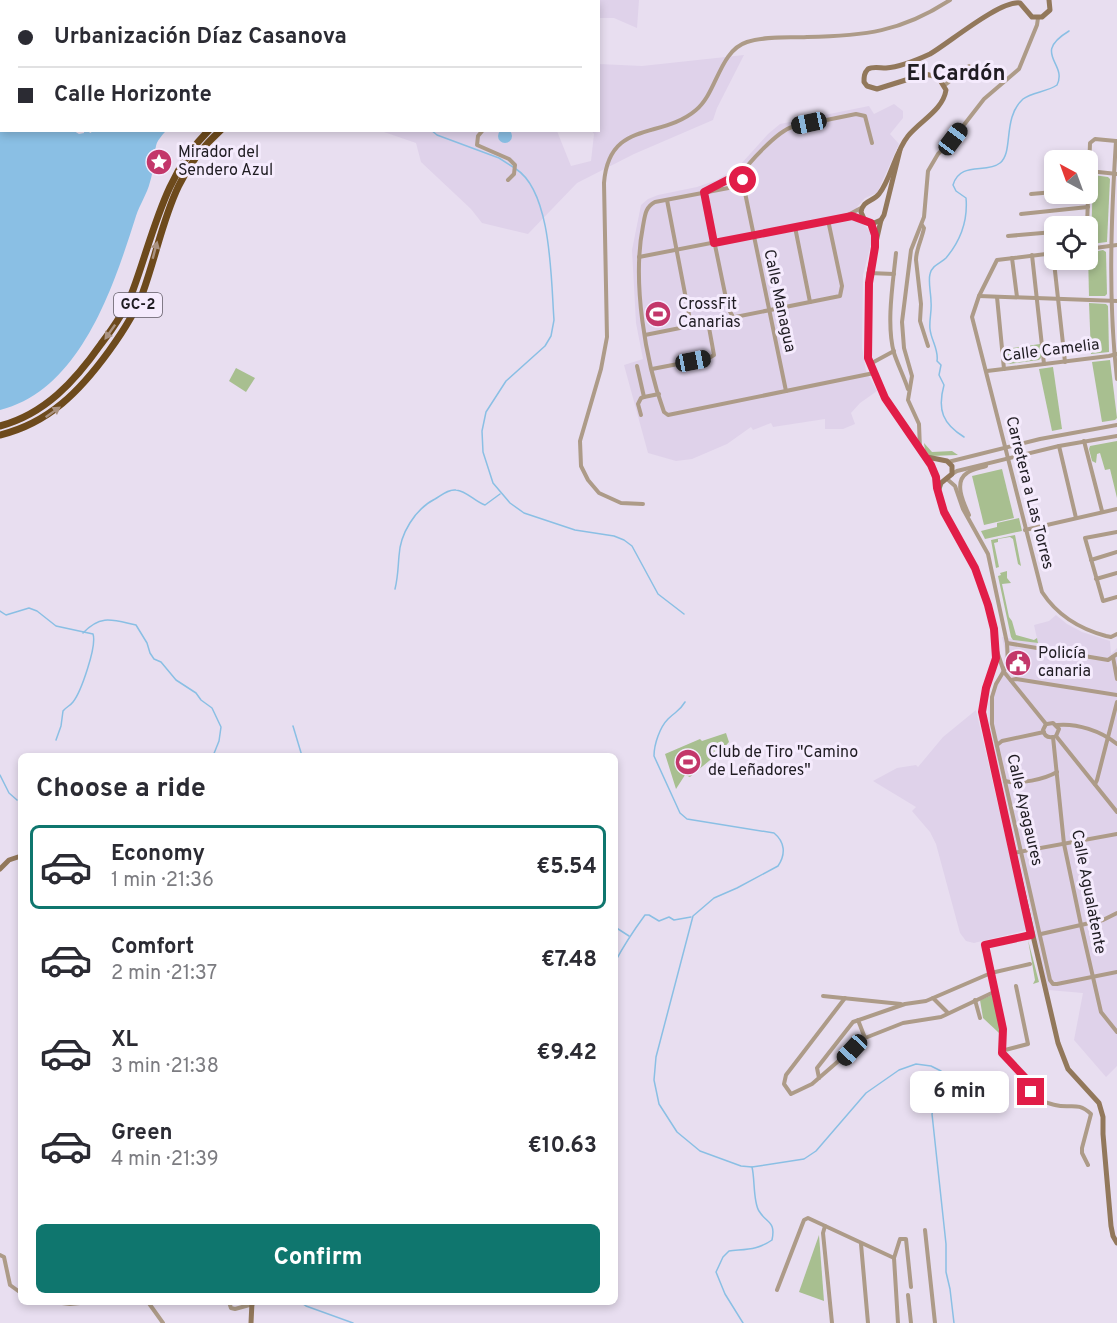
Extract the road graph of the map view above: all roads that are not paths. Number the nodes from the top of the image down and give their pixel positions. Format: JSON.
{"nodes":[{"id":1,"x":950,"y":0,"type":"edge"},
{"id":2,"x":1049,"y":0,"type":"edge"},
{"id":3,"x":1038,"y":18,"type":"junction"},
{"id":4,"x":969,"y":66,"type":"dead end"},
{"id":5,"x":945,"y":85,"type":"junction"},
{"id":6,"x":201,"y":132,"type":"edge"},
{"id":7,"x":207,"y":132,"type":"edge"},
{"id":8,"x":221,"y":132,"type":"edge"},
{"id":9,"x":481,"y":132,"type":"edge"},
{"id":10,"x":194,"y":141,"type":"dead end"},
{"id":11,"x":1116,"y":141,"type":"edge"},
{"id":12,"x":872,"y":143,"type":"dead end"},
{"id":13,"x":900,"y":150,"type":"junction"},
{"id":14,"x":1091,"y":150,"type":"edge"},
{"id":15,"x":178,"y":162,"type":"dead end"},
{"id":16,"x":1098,"y":171,"type":"edge"},
{"id":17,"x":1115,"y":174,"type":"edge"},
{"id":18,"x":734,"y":176,"type":"junction"},
{"id":19,"x":741,"y":178,"type":"junction"},
{"id":20,"x":508,"y":180,"type":"dead end"},
{"id":21,"x":736,"y":186,"type":"junction"},
{"id":22,"x":705,"y":192,"type":"junction"},
{"id":23,"x":1044,"y":193,"type":"edge"},
{"id":24,"x":1031,"y":194,"type":"dead end"},
{"id":25,"x":667,"y":200,"type":"junction"},
{"id":26,"x":872,"y":200,"type":"junction"},
{"id":27,"x":1088,"y":207,"type":"joint"},
{"id":28,"x":861,"y":208,"type":"junction"},
{"id":29,"x":884,"y":209,"type":"junction"},
{"id":30,"x":1022,"y":214,"type":"dead end"},
{"id":31,"x":1088,"y":216,"type":"edge"},
{"id":32,"x":845,"y":217,"type":"junction"},
{"id":33,"x":863,"y":219,"type":"junction"},
{"id":34,"x":828,"y":220,"type":"junction"},
{"id":35,"x":881,"y":220,"type":"junction"},
{"id":36,"x":871,"y":223,"type":"junction"},
{"id":37,"x":922,"y":225,"type":"junction"},
{"id":38,"x":795,"y":227,"type":"junction"},
{"id":39,"x":1044,"y":233,"type":"edge"},
{"id":40,"x":753,"y":235,"type":"junction"},
{"id":41,"x":1008,"y":236,"type":"dead end"},
{"id":42,"x":149,"y":240,"type":"junction"},
{"id":43,"x":714,"y":243,"type":"junction"},
{"id":44,"x":1117,"y":245,"type":"edge"},
{"id":45,"x":1111,"y":246,"type":"junction"},
{"id":46,"x":875,"y":247,"type":"junction"},
{"id":47,"x":1098,"y":248,"type":"edge"},
{"id":48,"x":676,"y":250,"type":"junction"},
{"id":49,"x":896,"y":253,"type":"dead end"},
{"id":50,"x":1044,"y":254,"type":"edge"},
{"id":51,"x":1032,"y":255,"type":"junction"},
{"id":52,"x":639,"y":257,"type":"junction"},
{"id":53,"x":1012,"y":258,"type":"junction"},
{"id":54,"x":1055,"y":270,"type":"edge"},
{"id":55,"x":869,"y":273,"type":"junction"},
{"id":56,"x":894,"y":274,"type":"junction"},
{"id":57,"x":979,"y":297,"type":"junction"},
{"id":58,"x":997,"y":297,"type":"junction"},
{"id":59,"x":1017,"y":297,"type":"junction"},
{"id":60,"x":1037,"y":298,"type":"junction"},
{"id":61,"x":1057,"y":298,"type":"junction"},
{"id":62,"x":1115,"y":301,"type":"edge"},
{"id":63,"x":810,"y":302,"type":"junction"},
{"id":64,"x":768,"y":310,"type":"junction"},
{"id":65,"x":733,"y":317,"type":"junction"},
{"id":66,"x":708,"y":322,"type":"junction"},
{"id":67,"x":691,"y":325,"type":"junction"},
{"id":68,"x":645,"y":334,"type":"junction"},
{"id":69,"x":928,"y":346,"type":"dead end"},
{"id":70,"x":894,"y":351,"type":"junction"},
{"id":71,"x":1116,"y":354,"type":"edge"},
{"id":72,"x":1065,"y":362,"type":"junction"},
{"id":73,"x":870,"y":364,"type":"junction"},
{"id":74,"x":1044,"y":364,"type":"junction"},
{"id":75,"x":637,"y":366,"type":"dead end"},
{"id":76,"x":652,"y":369,"type":"junction"},
{"id":77,"x":1004,"y":369,"type":"junction"},
{"id":78,"x":987,"y":371,"type":"junction"},
{"id":79,"x":874,"y":373,"type":"junction"},
{"id":80,"x":1117,"y":379,"type":"edge"},
{"id":81,"x":909,"y":390,"type":"junction"},
{"id":82,"x":786,"y":391,"type":"junction"},
{"id":83,"x":659,"y":394,"type":"junction"},
{"id":84,"x":644,"y":397,"type":"junction"},
{"id":85,"x":641,"y":416,"type":"dead end"},
{"id":86,"x":1117,"y":425,"type":"edge"},
{"id":87,"x":0,"y":426,"type":"edge"},
{"id":88,"x":0,"y":435,"type":"edge"},
{"id":89,"x":1117,"y":436,"type":"edge"},
{"id":90,"x":1084,"y":441,"type":"junction"},
{"id":91,"x":1059,"y":446,"type":"junction"},
{"id":92,"x":1005,"y":447,"type":"junction"},
{"id":93,"x":920,"y":449,"type":"junction"},
{"id":94,"x":1008,"y":458,"type":"junction"},
{"id":95,"x":944,"y":461,"type":"junction"},
{"id":96,"x":995,"y":461,"type":"junction"},
{"id":97,"x":935,"y":474,"type":"junction"},
{"id":98,"x":952,"y":474,"type":"junction"},
{"id":99,"x":947,"y":480,"type":"junction"},
{"id":100,"x":938,"y":494,"type":"junction"},
{"id":101,"x":643,"y":504,"type":"dead end"},
{"id":102,"x":1117,"y":509,"type":"edge"},
{"id":103,"x":1102,"y":511,"type":"junction"},
{"id":104,"x":1076,"y":518,"type":"junction"},
{"id":105,"x":973,"y":525,"type":"junction"},
{"id":106,"x":1025,"y":530,"type":"junction"},
{"id":107,"x":1117,"y":532,"type":"edge"},
{"id":108,"x":1117,"y":552,"type":"edge"},
{"id":109,"x":1091,"y":560,"type":"junction"},
{"id":110,"x":1117,"y":573,"type":"edge"},
{"id":111,"x":1096,"y":579,"type":"junction"},
{"id":112,"x":1117,"y":597,"type":"edge"},
{"id":113,"x":1117,"y":634,"type":"edge"},
{"id":114,"x":1007,"y":643,"type":"junction"},
{"id":115,"x":996,"y":649,"type":"junction"},
{"id":116,"x":1115,"y":656,"type":"edge"},
{"id":117,"x":1004,"y":672,"type":"junction"},
{"id":118,"x":1117,"y":679,"type":"edge"},
{"id":119,"x":1011,"y":680,"type":"junction"},
{"id":120,"x":1117,"y":695,"type":"edge"},
{"id":121,"x":1117,"y":702,"type":"edge"},
{"id":122,"x":1046,"y":724,"type":"junction"},
{"id":123,"x":1057,"y":725,"type":"junction"},
{"id":124,"x":1044,"y":732,"type":"junction"},
{"id":125,"x":1055,"y":737,"type":"junction"},
{"id":126,"x":1108,"y":737,"type":"junction"},
{"id":127,"x":1117,"y":744,"type":"edge"},
{"id":128,"x":997,"y":745,"type":"junction"},
{"id":129,"x":1064,"y":746,"type":"junction"},
{"id":130,"x":1054,"y":750,"type":"junction"},
{"id":131,"x":1057,"y":772,"type":"junction"},
{"id":132,"x":1004,"y":781,"type":"junction"},
{"id":133,"x":1095,"y":784,"type":"junction"},
{"id":134,"x":1117,"y":812,"type":"edge"},
{"id":135,"x":1117,"y":834,"type":"edge"},
{"id":136,"x":1064,"y":844,"type":"junction"},
{"id":137,"x":1018,"y":852,"type":"junction"},
{"id":138,"x":18,"y":857,"type":"edge"},
{"id":139,"x":0,"y":869,"type":"edge"},
{"id":140,"x":1117,"y":913,"type":"edge"},
{"id":141,"x":1081,"y":925,"type":"junction"},
{"id":142,"x":1041,"y":934,"type":"junction"},
{"id":143,"x":1031,"y":935,"type":"junction"},
{"id":144,"x":1030,"y":964,"type":"dead end"},
{"id":145,"x":1117,"y":972,"type":"edge"},
{"id":146,"x":991,"y":973,"type":"junction"},
{"id":147,"x":1093,"y":977,"type":"junction"},
{"id":148,"x":1016,"y":986,"type":"dead end"},
{"id":149,"x":996,"y":991,"type":"junction"},
{"id":150,"x":823,"y":996,"type":"dead end"},
{"id":151,"x":845,"y":998,"type":"junction"},
{"id":152,"x":933,"y":998,"type":"junction"},
{"id":153,"x":975,"y":1000,"type":"junction"},
{"id":154,"x":905,"y":1004,"type":"junction"},
{"id":155,"x":948,"y":1013,"type":"junction"},
{"id":156,"x":980,"y":1018,"type":"dead end"},
{"id":157,"x":858,"y":1020,"type":"junction"},
{"id":158,"x":1117,"y":1032,"type":"edge"},
{"id":159,"x":866,"y":1038,"type":"junction"},
{"id":160,"x":1002,"y":1049,"type":"junction"},
{"id":161,"x":819,"y":1078,"type":"junction"},
{"id":162,"x":1088,"y":1165,"type":"dead end"},
{"id":163,"x":825,"y":1226,"type":"junction"},
{"id":164,"x":925,"y":1230,"type":"dead end"},
{"id":165,"x":1115,"y":1233,"type":"edge"},
{"id":166,"x":861,"y":1243,"type":"junction"},
{"id":167,"x":1117,"y":1243,"type":"edge"},
{"id":168,"x":0,"y":1255,"type":"edge"},
{"id":169,"x":894,"y":1258,"type":"junction"},
{"id":170,"x":911,"y":1287,"type":"dead end"},
{"id":171,"x":777,"y":1290,"type":"dead end"},
{"id":172,"x":18,"y":1291,"type":"edge"},
{"id":173,"x":908,"y":1295,"type":"dead end"},
{"id":174,"x":150,"y":1305,"type":"edge"},
{"id":175,"x":230,"y":1305,"type":"edge"},
{"id":176,"x":247,"y":1305,"type":"edge"},
{"id":177,"x":253,"y":1305,"type":"edge"},
{"id":178,"x":163,"y":1323,"type":"edge"},
{"id":179,"x":251,"y":1323,"type":"edge"},
{"id":180,"x":832,"y":1323,"type":"edge"},
{"id":181,"x":868,"y":1323,"type":"edge"},
{"id":182,"x":898,"y":1323,"type":"edge"},
{"id":183,"x":911,"y":1323,"type":"edge"},
{"id":184,"x":935,"y":1323,"type":"edge"}],
"edges":[{"from":1,"to":101,"type":"street"},
{"from":2,"to":3,"type":"street"},
{"from":3,"to":5,"type":"street"},
{"from":3,"to":37,"type":"street"},
{"from":4,"to":5,"type":"street"},
{"from":5,"to":13,"type":"street"},
{"from":6,"to":10,"type":"highway"},
{"from":7,"to":42,"type":"highway","number":"GC-2"},
{"from":88,"to":8,"type":"highway","number":"GC-2","one_way":true},
{"from":9,"to":20,"type":"street"},
{"from":11,"to":14,"type":"street"},
{"from":11,"to":17,"type":"street"},
{"from":12,"to":19,"type":"street"},
{"from":13,"to":26,"type":"street"},
{"from":13,"to":29,"type":"street"},
{"from":15,"to":42,"type":"highway"},
{"from":16,"to":17,"type":"street"},
{"from":17,"to":45,"type":"street"},
{"from":18,"to":19,"type":"street"},
{"from":18,"to":21,"type":"street"},
{"from":18,"to":22,"type":"street"},
{"from":19,"to":21,"type":"street"},
{"from":19,"to":40,"type":"street","name":"Calle Managua"},
{"from":21,"to":22,"type":"street"},
{"from":22,"to":25,"type":"street"},
{"from":22,"to":43,"type":"street"},
{"from":23,"to":24,"type":"street"},
{"from":25,"to":48,"type":"street"},
{"from":25,"to":52,"type":"street"},
{"from":26,"to":28,"type":"street"},
{"from":26,"to":29,"type":"street"},
{"from":27,"to":30,"type":"street"},
{"from":27,"to":31,"type":"street"},
{"from":28,"to":32,"type":"street"},
{"from":28,"to":33,"type":"street"},
{"from":29,"to":35,"type":"street"},
{"from":32,"to":33,"type":"street"},
{"from":32,"to":34,"type":"street"},
{"from":33,"to":36,"type":"street"},
{"from":34,"to":38,"type":"street"},
{"from":34,"to":63,"type":"street"},
{"from":35,"to":36,"type":"street"},
{"from":35,"to":46,"type":"street"},
{"from":36,"to":46,"type":"street"},
{"from":37,"to":69,"type":"street"},
{"from":37,"to":81,"type":"street"},
{"from":38,"to":40,"type":"street"},
{"from":38,"to":63,"type":"street"},
{"from":39,"to":41,"type":"street"},
{"from":40,"to":43,"type":"street"},
{"from":40,"to":64,"type":"street","name":"Calle Managua"},
{"from":42,"to":87,"type":"highway","number":"GC-2","one_way":true},
{"from":43,"to":48,"type":"street"},
{"from":43,"to":65,"type":"street"},
{"from":44,"to":45,"type":"street"},
{"from":45,"to":47,"type":"street"},
{"from":45,"to":62,"type":"street"},
{"from":46,"to":55,"type":"street"},
{"from":48,"to":52,"type":"street"},
{"from":48,"to":67,"type":"street"},
{"from":49,"to":56,"type":"street"},
{"from":50,"to":51,"type":"street"},
{"from":51,"to":53,"type":"street"},
{"from":51,"to":60,"type":"street"},
{"from":52,"to":68,"type":"street"},
{"from":53,"to":57,"type":"street"},
{"from":53,"to":59,"type":"street"},
{"from":54,"to":61,"type":"street"},
{"from":55,"to":56,"type":"street"},
{"from":55,"to":73,"type":"street"},
{"from":56,"to":70,"type":"street"},
{"from":57,"to":58,"type":"street"},
{"from":57,"to":78,"type":"street","name":"Carretera a Las Torres"},
{"from":58,"to":59,"type":"street"},
{"from":58,"to":77,"type":"street"},
{"from":59,"to":60,"type":"street"},
{"from":60,"to":61,"type":"street"},
{"from":60,"to":74,"type":"street"},
{"from":61,"to":62,"type":"street"},
{"from":61,"to":72,"type":"street"},
{"from":62,"to":71,"type":"street"},
{"from":63,"to":64,"type":"street"},
{"from":64,"to":65,"type":"street"},
{"from":64,"to":82,"type":"street","name":"Calle Managua"},
{"from":65,"to":66,"type":"street"},
{"from":66,"to":67,"type":"street"},
{"from":66,"to":76,"type":"street"},
{"from":67,"to":68,"type":"street"},
{"from":68,"to":76,"type":"street"},
{"from":70,"to":73,"type":"street"},
{"from":70,"to":81,"type":"street"},
{"from":71,"to":72,"type":"street","name":"Calle Camelia"},
{"from":71,"to":80,"type":"street"},
{"from":72,"to":74,"type":"street","name":"Calle Camelia"},
{"from":73,"to":79,"type":"street"},
{"from":74,"to":77,"type":"street","name":"Calle Camelia"},
{"from":75,"to":84,"type":"street"},
{"from":76,"to":83,"type":"street"},
{"from":77,"to":78,"type":"street","name":"Calle Camelia"},
{"from":78,"to":92,"type":"street","name":"Carretera a Las Torres"},
{"from":79,"to":82,"type":"street"},
{"from":79,"to":93,"type":"street"},
{"from":81,"to":93,"type":"street"},
{"from":82,"to":83,"type":"street"},
{"from":83,"to":84,"type":"street"},
{"from":84,"to":85,"type":"street"},
{"from":86,"to":92,"type":"street"},
{"from":89,"to":90,"type":"street"},
{"from":90,"to":91,"type":"street"},
{"from":90,"to":103,"type":"street"},
{"from":91,"to":94,"type":"street"},
{"from":91,"to":104,"type":"street"},
{"from":92,"to":94,"type":"street","name":"Carretera a Las Torres"},
{"from":92,"to":95,"type":"street"},
{"from":93,"to":95,"type":"street"},
{"from":93,"to":97,"type":"street"},
{"from":94,"to":96,"type":"street"},
{"from":94,"to":106,"type":"street","name":"Carretera a Las Torres"},
{"from":95,"to":97,"type":"street"},
{"from":95,"to":98,"type":"street"},
{"from":96,"to":98,"type":"street"},
{"from":96,"to":105,"type":"street"},
{"from":97,"to":99,"type":"street"},
{"from":97,"to":100,"type":"street"},
{"from":98,"to":99,"type":"street"},
{"from":99,"to":100,"type":"street"},
{"from":99,"to":105,"type":"street"},
{"from":100,"to":115,"type":"street"},
{"from":102,"to":103,"type":"street"},
{"from":103,"to":104,"type":"street"},
{"from":104,"to":106,"type":"street"},
{"from":105,"to":114,"type":"street","name":"Calle Ayagaures"},
{"from":106,"to":113,"type":"street","name":"Carretera a Las Torres"},
{"from":107,"to":109,"type":"street"},
{"from":108,"to":109,"type":"street"},
{"from":109,"to":111,"type":"street"},
{"from":110,"to":111,"type":"street"},
{"from":111,"to":112,"type":"street"},
{"from":114,"to":116,"type":"street"},
{"from":114,"to":117,"type":"street","name":"Calle Ayagaures"},
{"from":115,"to":117,"type":"street"},
{"from":115,"to":137,"type":"street"},
{"from":116,"to":118,"type":"street"},
{"from":117,"to":119,"type":"street"},
{"from":117,"to":128,"type":"street","name":"Calle Ayagaures"},
{"from":119,"to":120,"type":"street"},
{"from":119,"to":122,"type":"street"},
{"from":121,"to":126,"type":"street"},
{"from":122,"to":123,"type":"street"},
{"from":122,"to":124,"type":"street"},
{"from":123,"to":125,"type":"street"},
{"from":123,"to":126,"type":"street"},
{"from":124,"to":125,"type":"street"},
{"from":124,"to":128,"type":"street"},
{"from":125,"to":129,"type":"street"},
{"from":125,"to":130,"type":"street","name":"Calle Agualatente"},
{"from":126,"to":127,"type":"street"},
{"from":126,"to":133,"type":"street"},
{"from":128,"to":132,"type":"street","name":"Calle Ayagaures"},
{"from":129,"to":130,"type":"street"},
{"from":129,"to":133,"type":"street"},
{"from":130,"to":131,"type":"street","name":"Calle Agualatente"},
{"from":131,"to":132,"type":"street"},
{"from":131,"to":136,"type":"street","name":"Calle Agualatente"},
{"from":132,"to":137,"type":"street","name":"Calle Ayagaures"},
{"from":133,"to":134,"type":"street"},
{"from":135,"to":136,"type":"street"},
{"from":136,"to":137,"type":"street"},
{"from":136,"to":141,"type":"street","name":"Calle Agualatente"},
{"from":137,"to":142,"type":"street","name":"Calle Ayagaures"},
{"from":137,"to":143,"type":"street"},
{"from":138,"to":139,"type":"street"},
{"from":140,"to":141,"type":"street"},
{"from":141,"to":142,"type":"street"},
{"from":141,"to":147,"type":"street","name":"Calle Agualatente"},
{"from":142,"to":147,"type":"street","name":"Calle Ayagaures"},
{"from":143,"to":146,"type":"street"},
{"from":143,"to":165,"type":"street"},
{"from":144,"to":146,"type":"street"},
{"from":145,"to":147,"type":"street"},
{"from":146,"to":149,"type":"street"},
{"from":146,"to":152,"type":"street"},
{"from":147,"to":158,"type":"street","name":"Calle Agualatente"},
{"from":148,"to":160,"type":"street"},
{"from":149,"to":153,"type":"street"},
{"from":149,"to":160,"type":"street"},
{"from":150,"to":151,"type":"street"},
{"from":151,"to":154,"type":"street"},
{"from":151,"to":161,"type":"street"},
{"from":152,"to":154,"type":"street"},
{"from":152,"to":155,"type":"street"},
{"from":153,"to":155,"type":"street"},
{"from":153,"to":156,"type":"street"},
{"from":154,"to":157,"type":"street"},
{"from":155,"to":159,"type":"street"},
{"from":157,"to":159,"type":"street"},
{"from":157,"to":161,"type":"street"},
{"from":159,"to":161,"type":"street"},
{"from":160,"to":162,"type":"street"},
{"from":163,"to":166,"type":"street"},
{"from":163,"to":171,"type":"street"},
{"from":163,"to":180,"type":"street"},
{"from":164,"to":184,"type":"street"},
{"from":165,"to":167,"type":"street"},
{"from":166,"to":169,"type":"street"},
{"from":166,"to":181,"type":"street"},
{"from":168,"to":172,"type":"street"},
{"from":169,"to":170,"type":"street"},
{"from":169,"to":182,"type":"street"},
{"from":173,"to":183,"type":"street"},
{"from":174,"to":178,"type":"street"},
{"from":175,"to":176,"type":"street"},
{"from":177,"to":179,"type":"street"}]}
